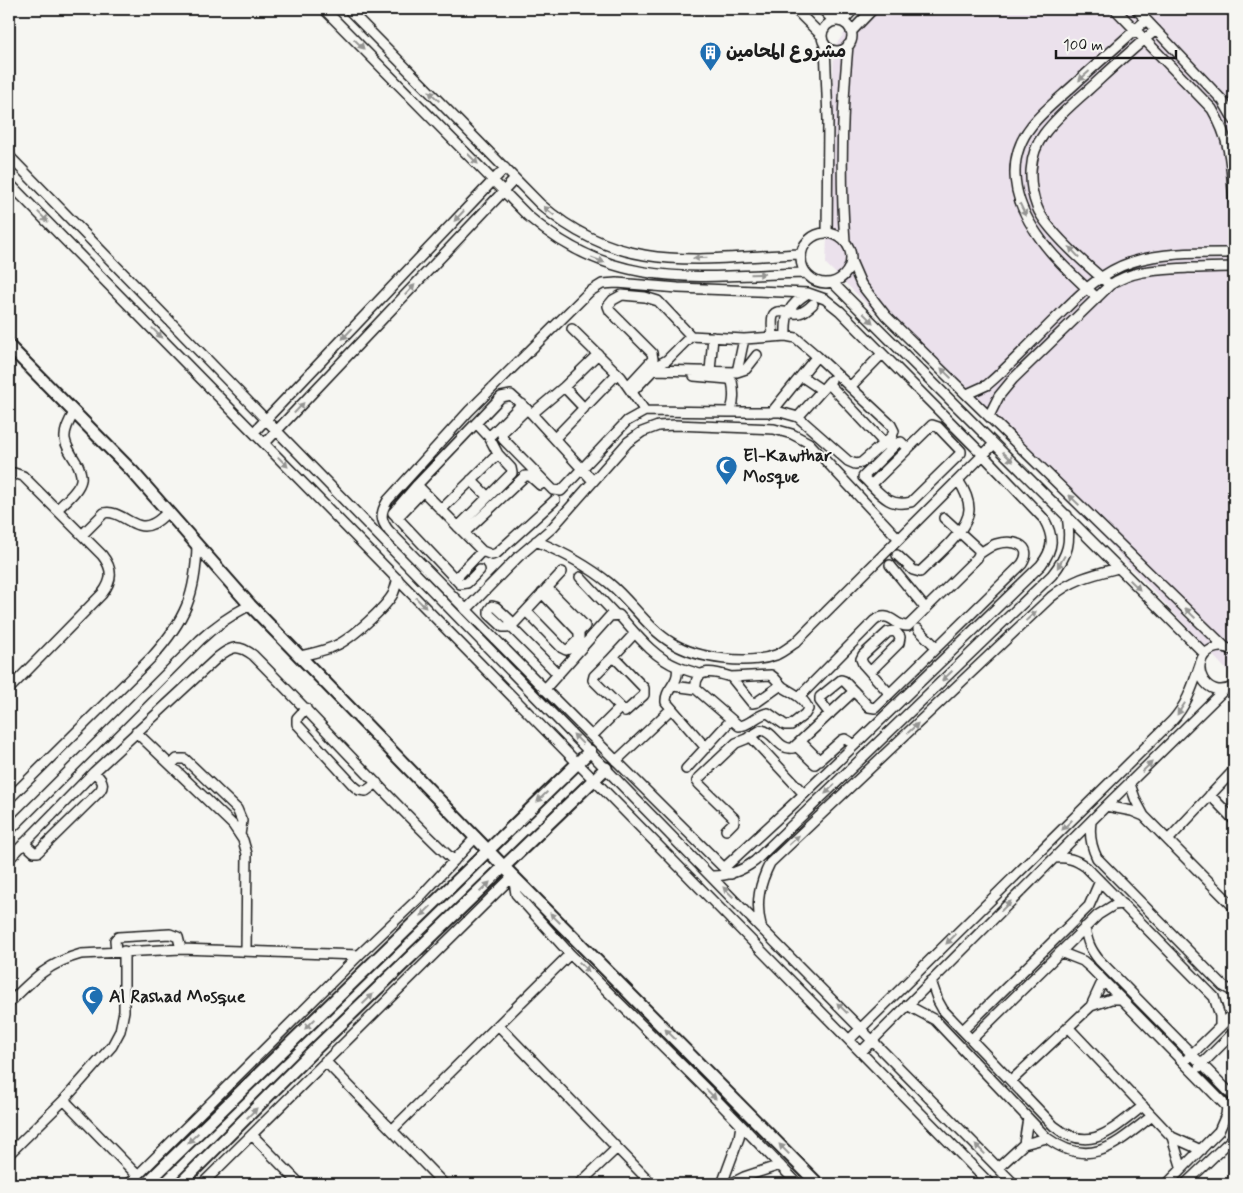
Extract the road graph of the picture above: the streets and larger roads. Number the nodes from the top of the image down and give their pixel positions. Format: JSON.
{"nodes":[{"id":1,"x":324,"y":9,"type":"edge"},
{"id":2,"x":348,"y":9,"type":"edge"},
{"id":3,"x":795,"y":9,"type":"edge"},
{"id":4,"x":822,"y":9,"type":"edge"},
{"id":5,"x":839,"y":9,"type":"edge"},
{"id":6,"x":854,"y":9,"type":"edge"},
{"id":7,"x":873,"y":9,"type":"edge"},
{"id":8,"x":1115,"y":9,"type":"edge"},
{"id":9,"x":1136,"y":9,"type":"edge"},
{"id":10,"x":1146,"y":20,"type":"junction"},
{"id":11,"x":837,"y":21,"type":"junction"},
{"id":12,"x":1135,"y":30,"type":"junction"},
{"id":13,"x":1156,"y":30,"type":"junction"},
{"id":14,"x":851,"y":32,"type":"junction"},
{"id":15,"x":822,"y":36,"type":"junction"},
{"id":16,"x":1145,"y":39,"type":"junction"},
{"id":17,"x":848,"y":45,"type":"junction"},
{"id":18,"x":825,"y":46,"type":"junction"},
{"id":19,"x":1234,"y":120,"type":"edge"},
{"id":20,"x":9,"y":156,"type":"edge"},
{"id":21,"x":505,"y":168,"type":"junction"},
{"id":22,"x":515,"y":179,"type":"junction"},
{"id":23,"x":493,"y":180,"type":"junction"},
{"id":24,"x":9,"y":182,"type":"edge"},
{"id":25,"x":504,"y":191,"type":"junction"},
{"id":26,"x":1234,"y":204,"type":"edge"},
{"id":27,"x":827,"y":233,"type":"junction"},
{"id":28,"x":845,"y":241,"type":"junction"},
{"id":29,"x":1234,"y":253,"type":"edge"},
{"id":30,"x":801,"y":254,"type":"junction"},
{"id":31,"x":851,"y":261,"type":"junction"},
{"id":32,"x":1234,"y":267,"type":"edge"},
{"id":33,"x":805,"y":273,"type":"junction"},
{"id":34,"x":1101,"y":277,"type":"junction"},
{"id":35,"x":833,"y":283,"type":"junction"},
{"id":36,"x":1110,"y":285,"type":"junction"},
{"id":37,"x":1087,"y":288,"type":"junction"},
{"id":38,"x":808,"y":293,"type":"junction"},
{"id":39,"x":1097,"y":298,"type":"junction"},
{"id":40,"x":813,"y":304,"type":"dead end"},
{"id":41,"x":788,"y":312,"type":"junction"},
{"id":42,"x":572,"y":329,"type":"dead end"},
{"id":43,"x":691,"y":336,"type":"junction"},
{"id":44,"x":786,"y":336,"type":"junction"},
{"id":45,"x":713,"y":337,"type":"junction"},
{"id":46,"x":773,"y":337,"type":"junction"},
{"id":47,"x":744,"y":339,"type":"junction"},
{"id":48,"x":9,"y":346,"type":"edge"},
{"id":49,"x":598,"y":354,"type":"junction"},
{"id":50,"x":882,"y":354,"type":"junction"},
{"id":51,"x":757,"y":355,"type":"dead end"},
{"id":52,"x":818,"y":356,"type":"junction"},
{"id":53,"x":654,"y":370,"type":"junction"},
{"id":54,"x":710,"y":371,"type":"junction"},
{"id":55,"x":737,"y":372,"type":"junction"},
{"id":56,"x":836,"y":374,"type":"junction"},
{"id":57,"x":619,"y":375,"type":"junction"},
{"id":58,"x":694,"y":376,"type":"dead end"},
{"id":59,"x":801,"y":376,"type":"junction"},
{"id":60,"x":825,"y":386,"type":"junction"},
{"id":61,"x":564,"y":387,"type":"junction"},
{"id":62,"x":850,"y":387,"type":"junction"},
{"id":63,"x":630,"y":389,"type":"junction"},
{"id":64,"x":967,"y":394,"type":"junction"},
{"id":65,"x":527,"y":409,"type":"junction"},
{"id":66,"x":645,"y":411,"type":"junction"},
{"id":67,"x":729,"y":412,"type":"junction"},
{"id":68,"x":74,"y":413,"type":"junction"},
{"id":69,"x":770,"y":413,"type":"junction"},
{"id":70,"x":989,"y":416,"type":"junction"},
{"id":71,"x":798,"y":417,"type":"junction"},
{"id":72,"x":266,"y":420,"type":"junction"},
{"id":73,"x":476,"y":423,"type":"junction"},
{"id":74,"x":277,"y":431,"type":"junction"},
{"id":75,"x":254,"y":432,"type":"junction"},
{"id":76,"x":490,"y":438,"type":"junction"},
{"id":77,"x":556,"y":440,"type":"junction"},
{"id":78,"x":265,"y":443,"type":"junction"},
{"id":79,"x":994,"y":444,"type":"junction"},
{"id":80,"x":887,"y":446,"type":"junction"},
{"id":81,"x":908,"y":449,"type":"junction"},
{"id":82,"x":498,"y":454,"type":"junction"},
{"id":83,"x":983,"y":455,"type":"junction"},
{"id":84,"x":582,"y":469,"type":"junction"},
{"id":85,"x":9,"y":474,"type":"edge"},
{"id":86,"x":471,"y":480,"type":"junction"},
{"id":87,"x":958,"y":480,"type":"junction"},
{"id":88,"x":593,"y":481,"type":"junction"},
{"id":89,"x":871,"y":485,"type":"junction"},
{"id":90,"x":420,"y":488,"type":"junction"},
{"id":91,"x":488,"y":498,"type":"junction"},
{"id":92,"x":555,"y":500,"type":"junction"},
{"id":93,"x":57,"y":510,"type":"junction"},
{"id":94,"x":441,"y":510,"type":"junction"},
{"id":95,"x":168,"y":512,"type":"junction"},
{"id":96,"x":567,"y":512,"type":"junction"},
{"id":97,"x":1067,"y":515,"type":"junction"},
{"id":98,"x":944,"y":518,"type":"dead end"},
{"id":99,"x":461,"y":530,"type":"junction"},
{"id":100,"x":959,"y":532,"type":"junction"},
{"id":101,"x":82,"y":535,"type":"junction"},
{"id":102,"x":899,"y":539,"type":"junction"},
{"id":103,"x":536,"y":541,"type":"junction"},
{"id":104,"x":197,"y":545,"type":"junction"},
{"id":105,"x":482,"y":551,"type":"junction"},
{"id":106,"x":979,"y":554,"type":"junction"},
{"id":107,"x":897,"y":555,"type":"dead end"},
{"id":108,"x":890,"y":565,"type":"dead end"},
{"id":109,"x":1118,"y":568,"type":"junction"},
{"id":110,"x":480,"y":570,"type":"dead end"},
{"id":111,"x":562,"y":572,"type":"dead end"},
{"id":112,"x":580,"y":577,"type":"dead end"},
{"id":113,"x":398,"y":579,"type":"junction"},
{"id":114,"x":455,"y":579,"type":"junction"},
{"id":115,"x":544,"y":591,"type":"junction"},
{"id":116,"x":250,"y":605,"type":"junction"},
{"id":117,"x":926,"y":609,"type":"junction"},
{"id":118,"x":466,"y":610,"type":"junction"},
{"id":119,"x":526,"y":611,"type":"junction"},
{"id":120,"x":615,"y":614,"type":"junction"},
{"id":121,"x":918,"y":629,"type":"dead end"},
{"id":122,"x":635,"y":633,"type":"junction"},
{"id":123,"x":936,"y":647,"type":"junction"},
{"id":124,"x":1225,"y":647,"type":"junction"},
{"id":125,"x":1234,"y":651,"type":"edge"},
{"id":126,"x":1205,"y":654,"type":"junction"},
{"id":127,"x":300,"y":656,"type":"junction"},
{"id":128,"x":610,"y":660,"type":"junction"},
{"id":129,"x":1200,"y":665,"type":"junction"},
{"id":130,"x":677,"y":667,"type":"junction"},
{"id":131,"x":870,"y":672,"type":"junction"},
{"id":132,"x":558,"y":674,"type":"junction"},
{"id":133,"x":700,"y":674,"type":"junction"},
{"id":134,"x":731,"y":677,"type":"junction"},
{"id":135,"x":781,"y":685,"type":"junction"},
{"id":136,"x":673,"y":686,"type":"junction"},
{"id":137,"x":1234,"y":686,"type":"edge"},
{"id":138,"x":9,"y":689,"type":"edge"},
{"id":139,"x":696,"y":689,"type":"junction"},
{"id":140,"x":544,"y":690,"type":"junction"},
{"id":141,"x":1224,"y":690,"type":"junction"},
{"id":142,"x":854,"y":691,"type":"junction"},
{"id":143,"x":889,"y":693,"type":"junction"},
{"id":144,"x":799,"y":697,"type":"junction"},
{"id":145,"x":757,"y":702,"type":"junction"},
{"id":146,"x":306,"y":708,"type":"junction"},
{"id":147,"x":620,"y":708,"type":"junction"},
{"id":148,"x":671,"y":709,"type":"junction"},
{"id":149,"x":764,"y":713,"type":"junction"},
{"id":150,"x":830,"y":714,"type":"junction"},
{"id":151,"x":731,"y":720,"type":"junction"},
{"id":152,"x":136,"y":732,"type":"junction"},
{"id":153,"x":592,"y":736,"type":"junction"},
{"id":154,"x":750,"y":736,"type":"junction"},
{"id":155,"x":799,"y":744,"type":"junction"},
{"id":156,"x":855,"y":745,"type":"junction"},
{"id":157,"x":784,"y":747,"type":"junction"},
{"id":158,"x":706,"y":748,"type":"junction"},
{"id":159,"x":590,"y":751,"type":"junction"},
{"id":160,"x":772,"y":759,"type":"junction"},
{"id":161,"x":616,"y":761,"type":"junction"},
{"id":162,"x":577,"y":764,"type":"junction"},
{"id":163,"x":171,"y":765,"type":"junction"},
{"id":164,"x":606,"y":768,"type":"junction"},
{"id":165,"x":686,"y":769,"type":"dead end"},
{"id":166,"x":1234,"y":770,"type":"edge"},
{"id":167,"x":94,"y":772,"type":"junction"},
{"id":168,"x":594,"y":780,"type":"junction"},
{"id":169,"x":377,"y":783,"type":"junction"},
{"id":170,"x":1130,"y":784,"type":"junction"},
{"id":171,"x":804,"y":794,"type":"junction"},
{"id":172,"x":1210,"y":795,"type":"junction"},
{"id":173,"x":9,"y":799,"type":"edge"},
{"id":174,"x":1106,"y":806,"type":"junction"},
{"id":175,"x":1144,"y":816,"type":"junction"},
{"id":176,"x":1234,"y":820,"type":"edge"},
{"id":177,"x":1091,"y":822,"type":"junction"},
{"id":178,"x":726,"y":830,"type":"dead end"},
{"id":179,"x":9,"y":831,"type":"edge"},
{"id":180,"x":240,"y":835,"type":"junction"},
{"id":181,"x":476,"y":837,"type":"junction"},
{"id":182,"x":1168,"y":840,"type":"junction"},
{"id":183,"x":24,"y":843,"type":"junction"},
{"id":184,"x":488,"y":850,"type":"junction"},
{"id":185,"x":762,"y":854,"type":"junction"},
{"id":186,"x":1055,"y":858,"type":"junction"},
{"id":187,"x":9,"y":859,"type":"edge"},
{"id":188,"x":454,"y":861,"type":"junction"},
{"id":189,"x":770,"y":863,"type":"junction"},
{"id":190,"x":728,"y":871,"type":"junction"},
{"id":191,"x":509,"y":872,"type":"junction"},
{"id":192,"x":712,"y":876,"type":"junction"},
{"id":193,"x":1100,"y":881,"type":"junction"},
{"id":194,"x":1123,"y":904,"type":"junction"},
{"id":195,"x":1089,"y":906,"type":"junction"},
{"id":196,"x":1234,"y":907,"type":"edge"},
{"id":197,"x":1098,"y":915,"type":"junction"},
{"id":198,"x":1085,"y":927,"type":"junction"},
{"id":199,"x":762,"y":928,"type":"junction"},
{"id":200,"x":1174,"y":936,"type":"junction"},
{"id":201,"x":1164,"y":945,"type":"junction"},
{"id":202,"x":181,"y":950,"type":"junction"},
{"id":203,"x":120,"y":951,"type":"junction"},
{"id":204,"x":246,"y":951,"type":"junction"},
{"id":205,"x":1060,"y":952,"type":"junction"},
{"id":206,"x":570,"y":954,"type":"junction"},
{"id":207,"x":358,"y":955,"type":"junction"},
{"id":208,"x":1103,"y":980,"type":"junction"},
{"id":209,"x":931,"y":981,"type":"junction"},
{"id":210,"x":1234,"y":992,"type":"edge"},
{"id":211,"x":1121,"y":999,"type":"junction"},
{"id":212,"x":9,"y":1003,"type":"edge"},
{"id":213,"x":907,"y":1005,"type":"junction"},
{"id":214,"x":1091,"y":1006,"type":"junction"},
{"id":215,"x":1234,"y":1013,"type":"edge"},
{"id":216,"x":499,"y":1026,"type":"junction"},
{"id":217,"x":1220,"y":1026,"type":"junction"},
{"id":218,"x":1068,"y":1027,"type":"junction"},
{"id":219,"x":861,"y":1028,"type":"junction"},
{"id":220,"x":963,"y":1030,"type":"junction"},
{"id":221,"x":1234,"y":1032,"type":"edge"},
{"id":222,"x":972,"y":1039,"type":"junction"},
{"id":223,"x":849,"y":1040,"type":"junction"},
{"id":224,"x":873,"y":1040,"type":"junction"},
{"id":225,"x":861,"y":1052,"type":"junction"},
{"id":226,"x":1192,"y":1054,"type":"junction"},
{"id":227,"x":325,"y":1061,"type":"junction"},
{"id":228,"x":1183,"y":1062,"type":"junction"},
{"id":229,"x":1202,"y":1064,"type":"junction"},
{"id":230,"x":1193,"y":1072,"type":"junction"},
{"id":231,"x":1011,"y":1081,"type":"junction"},
{"id":232,"x":1234,"y":1097,"type":"edge"},
{"id":233,"x":64,"y":1100,"type":"junction"},
{"id":234,"x":1143,"y":1106,"type":"junction"},
{"id":235,"x":1226,"y":1106,"type":"junction"},
{"id":236,"x":1234,"y":1114,"type":"edge"},
{"id":237,"x":1152,"y":1116,"type":"junction"},
{"id":238,"x":1028,"y":1118,"type":"junction"},
{"id":239,"x":741,"y":1126,"type":"junction"},
{"id":240,"x":392,"y":1130,"type":"junction"},
{"id":241,"x":252,"y":1135,"type":"junction"},
{"id":242,"x":1172,"y":1137,"type":"junction"},
{"id":243,"x":1213,"y":1137,"type":"junction"},
{"id":244,"x":1234,"y":1137,"type":"edge"},
{"id":245,"x":1047,"y":1138,"type":"junction"},
{"id":246,"x":1024,"y":1144,"type":"junction"},
{"id":247,"x":1223,"y":1146,"type":"junction"},
{"id":248,"x":617,"y":1148,"type":"junction"},
{"id":249,"x":1201,"y":1150,"type":"junction"},
{"id":250,"x":9,"y":1154,"type":"edge"},
{"id":251,"x":780,"y":1165,"type":"junction"},
{"id":252,"x":998,"y":1168,"type":"junction"},
{"id":253,"x":1182,"y":1169,"type":"junction"},
{"id":254,"x":142,"y":1180,"type":"edge"},
{"id":255,"x":129,"y":1184,"type":"edge"},
{"id":256,"x":180,"y":1184,"type":"edge"},
{"id":257,"x":202,"y":1184,"type":"edge"},
{"id":258,"x":300,"y":1184,"type":"edge"},
{"id":259,"x":444,"y":1184,"type":"edge"},
{"id":260,"x":579,"y":1184,"type":"edge"},
{"id":261,"x":652,"y":1184,"type":"edge"},
{"id":262,"x":722,"y":1184,"type":"edge"},
{"id":263,"x":730,"y":1184,"type":"edge"},
{"id":264,"x":798,"y":1184,"type":"edge"},
{"id":265,"x":818,"y":1184,"type":"edge"},
{"id":266,"x":990,"y":1184,"type":"edge"},
{"id":267,"x":1014,"y":1184,"type":"edge"},
{"id":268,"x":1167,"y":1184,"type":"edge"},
{"id":269,"x":1184,"y":1184,"type":"edge"}],
"edges":[{"from":1,"to":23,"type":"street","one_way":true},
{"from":21,"to":2,"type":"street","one_way":true},
{"from":3,"to":15,"type":"street"},
{"from":4,"to":11,"type":"street"},
{"from":5,"to":11,"type":"street"},
{"from":6,"to":11,"type":"street"},
{"from":7,"to":14,"type":"street"},
{"from":8,"to":12,"type":"street"},
{"from":9,"to":10,"type":"street"},
{"from":10,"to":12,"type":"street"},
{"from":10,"to":13,"type":"street"},
{"from":11,"to":14,"type":"street"},
{"from":11,"to":15,"type":"street"},
{"from":12,"to":16,"type":"street"},
{"from":12,"to":37,"type":"street","one_way":true},
{"from":13,"to":16,"type":"street"},
{"from":13,"to":19,"type":"street"},
{"from":14,"to":17,"type":"street"},
{"from":15,"to":18,"type":"street"},
{"from":16,"to":26,"type":"street"},
{"from":34,"to":16,"type":"street","one_way":true},
{"from":17,"to":18,"type":"street"},
{"from":17,"to":28,"type":"street"},
{"from":18,"to":27,"type":"street"},
{"from":20,"to":72,"type":"street"},
{"from":21,"to":22,"type":"street"},
{"from":21,"to":23,"type":"street"},
{"from":22,"to":25,"type":"street"},
{"from":30,"to":22,"type":"street","one_way":true},
{"from":23,"to":25,"type":"street"},
{"from":23,"to":72,"type":"street","one_way":true},
{"from":24,"to":75,"type":"street","one_way":true},
{"from":25,"to":33,"type":"street","one_way":true},
{"from":74,"to":25,"type":"street","one_way":true},
{"from":27,"to":28,"type":"street"},
{"from":27,"to":30,"type":"street"},
{"from":28,"to":31,"type":"street"},
{"from":29,"to":34,"type":"street"},
{"from":30,"to":33,"type":"street"},
{"from":31,"to":35,"type":"street"},
{"from":64,"to":31,"type":"street","one_way":true},
{"from":32,"to":36,"type":"street"},
{"from":33,"to":35,"type":"street"},
{"from":34,"to":36,"type":"street"},
{"from":34,"to":37,"type":"street"},
{"from":35,"to":79,"type":"street","one_way":true},
{"from":36,"to":39,"type":"street"},
{"from":37,"to":39,"type":"street"},
{"from":37,"to":64,"type":"street"},
{"from":38,"to":41,"type":"street"},
{"from":38,"to":50,"type":"street"},
{"from":38,"to":118,"type":"street"},
{"from":39,"to":70,"type":"street"},
{"from":40,"to":41,"type":"street"},
{"from":41,"to":44,"type":"street"},
{"from":41,"to":46,"type":"street"},
{"from":42,"to":49,"type":"street"},
{"from":43,"to":45,"type":"street"},
{"from":43,"to":53,"type":"street"},
{"from":43,"to":63,"type":"street"},
{"from":44,"to":46,"type":"street"},
{"from":44,"to":52,"type":"street"},
{"from":45,"to":47,"type":"street"},
{"from":45,"to":54,"type":"street"},
{"from":46,"to":47,"type":"street"},
{"from":47,"to":55,"type":"street"},
{"from":48,"to":68,"type":"street"},
{"from":49,"to":57,"type":"street"},
{"from":49,"to":61,"type":"street"},
{"from":50,"to":62,"type":"street"},
{"from":50,"to":83,"type":"street"},
{"from":51,"to":55,"type":"street"},
{"from":52,"to":56,"type":"street"},
{"from":52,"to":59,"type":"street"},
{"from":53,"to":54,"type":"street"},
{"from":53,"to":63,"type":"street"},
{"from":54,"to":55,"type":"street"},
{"from":56,"to":60,"type":"street"},
{"from":56,"to":62,"type":"street"},
{"from":57,"to":63,"type":"street"},
{"from":57,"to":77,"type":"street"},
{"from":58,"to":67,"type":"street"},
{"from":59,"to":60,"type":"street"},
{"from":59,"to":69,"type":"street"},
{"from":60,"to":71,"type":"street"},
{"from":60,"to":80,"type":"street"},
{"from":61,"to":65,"type":"street"},
{"from":61,"to":77,"type":"street"},
{"from":62,"to":80,"type":"street"},
{"from":63,"to":66,"type":"street"},
{"from":64,"to":70,"type":"street"},
{"from":65,"to":73,"type":"street"},
{"from":65,"to":76,"type":"street"},
{"from":65,"to":77,"type":"street"},
{"from":65,"to":84,"type":"street"},
{"from":66,"to":67,"type":"street"},
{"from":66,"to":84,"type":"street"},
{"from":67,"to":69,"type":"street"},
{"from":68,"to":93,"type":"street"},
{"from":68,"to":95,"type":"street"},
{"from":69,"to":71,"type":"street"},
{"from":124,"to":70,"type":"street","one_way":true},
{"from":71,"to":80,"type":"street"},
{"from":72,"to":74,"type":"street"},
{"from":72,"to":75,"type":"street"},
{"from":73,"to":76,"type":"street"},
{"from":73,"to":90,"type":"street"},
{"from":74,"to":78,"type":"street"},
{"from":159,"to":74,"type":"street","one_way":true},
{"from":75,"to":78,"type":"street"},
{"from":76,"to":82,"type":"street"},
{"from":77,"to":84,"type":"street"},
{"from":78,"to":113,"type":"street","one_way":true},
{"from":79,"to":83,"type":"street"},
{"from":79,"to":97,"type":"street","one_way":true},
{"from":80,"to":81,"type":"street"},
{"from":80,"to":89,"type":"street"},
{"from":81,"to":89,"type":"street"},
{"from":81,"to":89,"type":"street"},
{"from":82,"to":86,"type":"street"},
{"from":82,"to":91,"type":"street"},
{"from":83,"to":87,"type":"street"},
{"from":83,"to":156,"type":"street"},
{"from":84,"to":88,"type":"street"},
{"from":85,"to":93,"type":"street"},
{"from":86,"to":91,"type":"street"},
{"from":86,"to":94,"type":"street"},
{"from":87,"to":100,"type":"street"},
{"from":87,"to":102,"type":"street"},
{"from":88,"to":96,"type":"street"},
{"from":88,"to":102,"type":"street"},
{"from":90,"to":94,"type":"street"},
{"from":90,"to":114,"type":"street"},
{"from":91,"to":99,"type":"street"},
{"from":92,"to":96,"type":"street"},
{"from":92,"to":99,"type":"street"},
{"from":92,"to":105,"type":"street"},
{"from":93,"to":101,"type":"street"},
{"from":94,"to":99,"type":"street"},
{"from":95,"to":101,"type":"street"},
{"from":95,"to":104,"type":"street"},
{"from":96,"to":103,"type":"street"},
{"from":97,"to":109,"type":"street"},
{"from":97,"to":185,"type":"street","one_way":true},
{"from":98,"to":100,"type":"street"},
{"from":99,"to":105,"type":"street"},
{"from":100,"to":106,"type":"street"},
{"from":100,"to":107,"type":"street"},
{"from":101,"to":138,"type":"street"},
{"from":102,"to":103,"type":"street"},
{"from":103,"to":118,"type":"street"},
{"from":104,"to":116,"type":"street"},
{"from":104,"to":173,"type":"street"},
{"from":105,"to":114,"type":"street"},
{"from":106,"to":117,"type":"street"},
{"from":106,"to":123,"type":"street"},
{"from":108,"to":117,"type":"street"},
{"from":109,"to":126,"type":"street","one_way":true},
{"from":189,"to":109,"type":"street","one_way":true},
{"from":110,"to":114,"type":"street"},
{"from":111,"to":115,"type":"street"},
{"from":112,"to":120,"type":"street"},
{"from":113,"to":127,"type":"street"},
{"from":113,"to":162,"type":"street","one_way":true},
{"from":115,"to":119,"type":"street"},
{"from":115,"to":119,"type":"street"},
{"from":116,"to":127,"type":"street"},
{"from":116,"to":179,"type":"street"},
{"from":117,"to":144,"type":"street"},
{"from":118,"to":140,"type":"street"},
{"from":119,"to":132,"type":"street"},
{"from":120,"to":122,"type":"street"},
{"from":120,"to":132,"type":"street"},
{"from":121,"to":123,"type":"street"},
{"from":122,"to":128,"type":"street"},
{"from":122,"to":130,"type":"street"},
{"from":123,"to":143,"type":"street"},
{"from":124,"to":125,"type":"street"},
{"from":124,"to":126,"type":"street"},
{"from":126,"to":129,"type":"street"},
{"from":127,"to":181,"type":"street"},
{"from":128,"to":147,"type":"street"},
{"from":128,"to":147,"type":"street"},
{"from":129,"to":141,"type":"street"},
{"from":129,"to":219,"type":"street","one_way":true},
{"from":130,"to":133,"type":"street"},
{"from":130,"to":136,"type":"street"},
{"from":131,"to":131,"type":"street"},
{"from":131,"to":143,"type":"street"},
{"from":132,"to":140,"type":"street"},
{"from":133,"to":134,"type":"street"},
{"from":133,"to":139,"type":"street"},
{"from":134,"to":135,"type":"street"},
{"from":134,"to":145,"type":"street"},
{"from":135,"to":144,"type":"street"},
{"from":135,"to":145,"type":"street"},
{"from":136,"to":139,"type":"street"},
{"from":136,"to":148,"type":"street"},
{"from":137,"to":141,"type":"street"},
{"from":139,"to":151,"type":"street"},
{"from":140,"to":153,"type":"street"},
{"from":170,"to":141,"type":"street","one_way":true},
{"from":142,"to":143,"type":"street"},
{"from":142,"to":150,"type":"street"},
{"from":142,"to":150,"type":"street"},
{"from":144,"to":149,"type":"street"},
{"from":145,"to":149,"type":"street"},
{"from":146,"to":152,"type":"street"},
{"from":146,"to":169,"type":"street"},
{"from":146,"to":169,"type":"street"},
{"from":147,"to":153,"type":"street"},
{"from":148,"to":158,"type":"street"},
{"from":148,"to":161,"type":"street"},
{"from":149,"to":151,"type":"street"},
{"from":150,"to":155,"type":"street"},
{"from":151,"to":158,"type":"street"},
{"from":152,"to":163,"type":"street"},
{"from":152,"to":167,"type":"street"},
{"from":153,"to":161,"type":"street"},
{"from":154,"to":157,"type":"street"},
{"from":154,"to":160,"type":"street"},
{"from":154,"to":178,"type":"street"},
{"from":155,"to":156,"type":"street"},
{"from":155,"to":157,"type":"street"},
{"from":156,"to":171,"type":"street"},
{"from":157,"to":160,"type":"street"},
{"from":158,"to":165,"type":"street"},
{"from":159,"to":162,"type":"street"},
{"from":159,"to":164,"type":"street"},
{"from":160,"to":171,"type":"street"},
{"from":161,"to":190,"type":"street"},
{"from":162,"to":168,"type":"street"},
{"from":162,"to":184,"type":"street","one_way":true},
{"from":163,"to":180,"type":"street"},
{"from":163,"to":180,"type":"street"},
{"from":164,"to":168,"type":"street"},
{"from":164,"to":192,"type":"street"},
{"from":166,"to":172,"type":"street"},
{"from":167,"to":183,"type":"street"},
{"from":167,"to":183,"type":"street"},
{"from":168,"to":191,"type":"street"},
{"from":168,"to":223,"type":"street"},
{"from":169,"to":188,"type":"street"},
{"from":170,"to":174,"type":"street"},
{"from":170,"to":175,"type":"street"},
{"from":171,"to":190,"type":"street"},
{"from":172,"to":176,"type":"street"},
{"from":172,"to":182,"type":"street"},
{"from":174,"to":175,"type":"street"},
{"from":174,"to":177,"type":"street"},
{"from":175,"to":182,"type":"street"},
{"from":177,"to":186,"type":"street"},
{"from":177,"to":200,"type":"street"},
{"from":180,"to":204,"type":"street"},
{"from":181,"to":184,"type":"street"},
{"from":181,"to":188,"type":"street"},
{"from":182,"to":196,"type":"street"},
{"from":183,"to":187,"type":"street"},
{"from":184,"to":191,"type":"street"},
{"from":184,"to":254,"type":"street","one_way":true},
{"from":185,"to":189,"type":"street"},
{"from":185,"to":190,"type":"street"},
{"from":186,"to":193,"type":"street"},
{"from":209,"to":186,"type":"street","one_way":true},
{"from":188,"to":207,"type":"street"},
{"from":189,"to":199,"type":"street"},
{"from":190,"to":192,"type":"street"},
{"from":191,"to":206,"type":"street"},
{"from":191,"to":227,"type":"street"},
{"from":256,"to":191,"type":"street","one_way":true},
{"from":265,"to":191,"type":"street","one_way":true},
{"from":199,"to":192,"type":"street","one_way":true},
{"from":193,"to":194,"type":"street"},
{"from":193,"to":195,"type":"street"},
{"from":194,"to":197,"type":"street"},
{"from":194,"to":201,"type":"street"},
{"from":195,"to":197,"type":"street"},
{"from":195,"to":220,"type":"street"},
{"from":197,"to":198,"type":"street"},
{"from":198,"to":205,"type":"street"},
{"from":198,"to":226,"type":"street"},
{"from":219,"to":199,"type":"street","one_way":true},
{"from":200,"to":201,"type":"street"},
{"from":200,"to":210,"type":"street"},
{"from":201,"to":217,"type":"street"},
{"from":202,"to":203,"type":"street"},
{"from":202,"to":203,"type":"street"},
{"from":202,"to":204,"type":"street"},
{"from":203,"to":212,"type":"street"},
{"from":203,"to":233,"type":"street"},
{"from":204,"to":207,"type":"street"},
{"from":205,"to":208,"type":"street"},
{"from":205,"to":222,"type":"street"},
{"from":206,"to":216,"type":"street"},
{"from":206,"to":239,"type":"street","one_way":true},
{"from":207,"to":254,"type":"street"},
{"from":208,"to":211,"type":"street"},
{"from":208,"to":214,"type":"street"},
{"from":209,"to":213,"type":"street"},
{"from":209,"to":220,"type":"street"},
{"from":211,"to":214,"type":"street"},
{"from":211,"to":228,"type":"street"},
{"from":213,"to":224,"type":"street"},
{"from":213,"to":238,"type":"street"},
{"from":214,"to":218,"type":"street"},
{"from":215,"to":217,"type":"street"},
{"from":216,"to":240,"type":"street"},
{"from":216,"to":248,"type":"street"},
{"from":217,"to":226,"type":"street"},
{"from":218,"to":231,"type":"street"},
{"from":218,"to":234,"type":"street"},
{"from":219,"to":223,"type":"street"},
{"from":219,"to":224,"type":"street"},
{"from":220,"to":222,"type":"street"},
{"from":221,"to":229,"type":"street"},
{"from":222,"to":231,"type":"street"},
{"from":223,"to":225,"type":"street"},
{"from":224,"to":225,"type":"street"},
{"from":252,"to":224,"type":"street","one_way":true},
{"from":225,"to":266,"type":"street"},
{"from":226,"to":228,"type":"street"},
{"from":226,"to":229,"type":"street"},
{"from":227,"to":240,"type":"street"},
{"from":227,"to":241,"type":"street"},
{"from":228,"to":230,"type":"street"},
{"from":229,"to":230,"type":"street"},
{"from":229,"to":232,"type":"street"},
{"from":230,"to":235,"type":"street"},
{"from":231,"to":234,"type":"street"},
{"from":233,"to":250,"type":"street"},
{"from":233,"to":254,"type":"street"},
{"from":234,"to":237,"type":"street"},
{"from":235,"to":236,"type":"street"},
{"from":235,"to":243,"type":"street"},
{"from":237,"to":242,"type":"street"},
{"from":237,"to":245,"type":"street"},
{"from":238,"to":245,"type":"street"},
{"from":238,"to":246,"type":"street"},
{"from":239,"to":251,"type":"street"},
{"from":239,"to":262,"type":"street"},
{"from":240,"to":259,"type":"street"},
{"from":241,"to":257,"type":"street"},
{"from":241,"to":258,"type":"street"},
{"from":242,"to":249,"type":"street"},
{"from":242,"to":253,"type":"street"},
{"from":243,"to":247,"type":"street"},
{"from":243,"to":249,"type":"street"},
{"from":244,"to":247,"type":"street"},
{"from":245,"to":246,"type":"street"},
{"from":246,"to":252,"type":"street"},
{"from":247,"to":269,"type":"street"},
{"from":248,"to":260,"type":"street"},
{"from":248,"to":261,"type":"street"},
{"from":249,"to":253,"type":"street"},
{"from":251,"to":263,"type":"street"},
{"from":251,"to":264,"type":"street"},
{"from":252,"to":267,"type":"street"},
{"from":253,"to":268,"type":"street"},
{"from":254,"to":255,"type":"street"}]}
